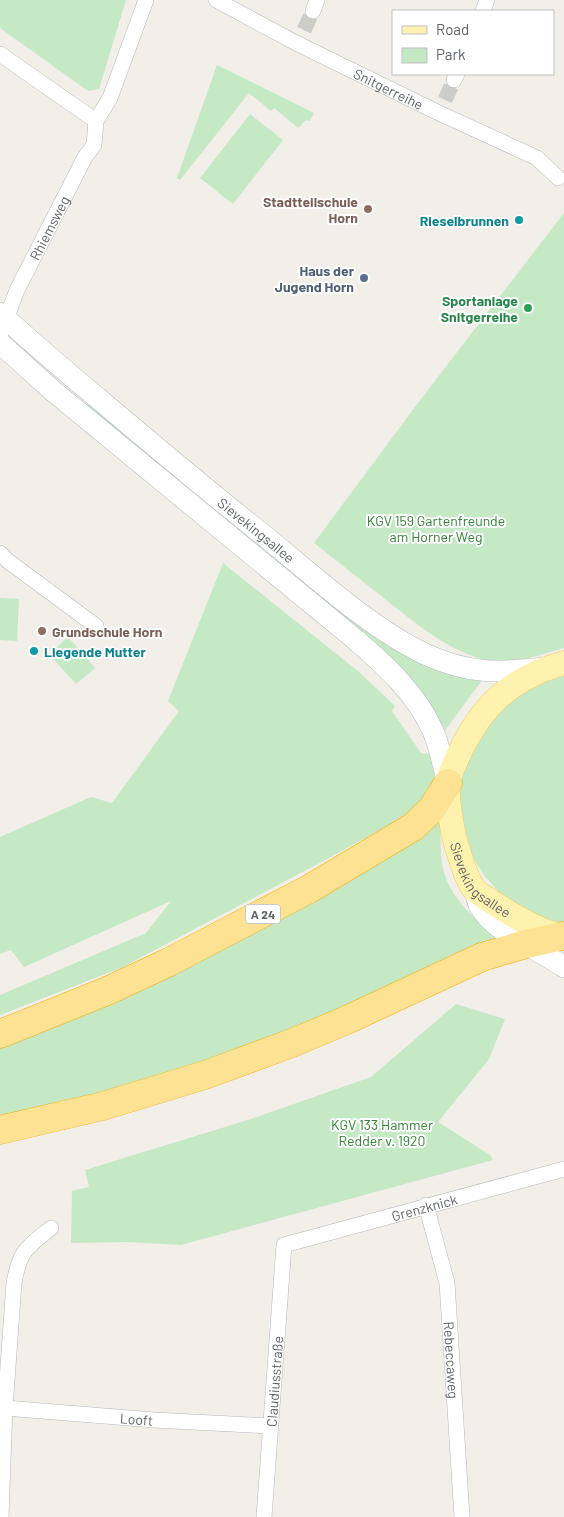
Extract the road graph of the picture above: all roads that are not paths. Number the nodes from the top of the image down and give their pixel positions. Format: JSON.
{"nodes":[{"id":1,"x":146,"y":0,"type":"edge"},
{"id":2,"x":216,"y":0,"type":"edge"},
{"id":3,"x":0,"y":54,"type":"edge"},
{"id":4,"x":96,"y":121,"type":"junction"},
{"id":5,"x":558,"y":178,"type":"dead end"},
{"id":6,"x":2,"y":323,"type":"edge"},
{"id":7,"x":0,"y":343,"type":"edge"},
{"id":8,"x":0,"y":553,"type":"edge"},
{"id":9,"x":96,"y":626,"type":"dead end"},
{"id":10,"x":557,"y":665,"type":"edge"},
{"id":11,"x":448,"y":783,"type":"junction"},
{"id":12,"x":475,"y":890,"type":"junction"},
{"id":13,"x":564,"y":937,"type":"edge"},
{"id":14,"x":526,"y":944,"type":"junction"},
{"id":15,"x":564,"y":967,"type":"edge"},
{"id":16,"x":0,"y":1034,"type":"edge"},
{"id":17,"x":0,"y":1130,"type":"edge"},
{"id":18,"x":564,"y":1169,"type":"edge"},
{"id":19,"x":426,"y":1205,"type":"junction"},
{"id":20,"x":51,"y":1228,"type":"dead end"},
{"id":21,"x":284,"y":1245,"type":"joint"},
{"id":22,"x":5,"y":1408,"type":"junction"},
{"id":23,"x":270,"y":1426,"type":"junction"},
{"id":24,"x":1,"y":1517,"type":"edge"},
{"id":25,"x":264,"y":1517,"type":"edge"},
{"id":26,"x":462,"y":1517,"type":"edge"}],
"edges":[{"from":1,"to":4,"type":"street","name":"Rhiemsweg"},
{"from":2,"to":5,"type":"street","name":"Snitgerreihe"},
{"from":3,"to":4,"type":"street"},
{"from":4,"to":6,"type":"street","name":"Rhiemsweg"},
{"from":6,"to":10,"type":"main road","name":"Sievekingsallee"},
{"from":7,"to":11,"type":"main road","name":"Sievekingsallee"},
{"from":8,"to":9,"type":"street"},
{"from":10,"to":11,"type":"main road","name":"Sievekingsallee"},
{"from":11,"to":12,"type":"main road","name":"Sievekingsallee"},
{"from":11,"to":16,"type":"highway","number":"A 24"},
{"from":12,"to":13,"type":"main road","name":"Sievekingsallee"},
{"from":12,"to":14,"type":"main road"},
{"from":13,"to":14,"type":"highway"},
{"from":14,"to":15,"type":"main road"},
{"from":14,"to":17,"type":"highway"},
{"from":18,"to":19,"type":"street","name":"Grenzknick"},
{"from":19,"to":21,"type":"street","name":"Grenzknick"},
{"from":19,"to":26,"type":"street","name":"Rebeccaweg"},
{"from":20,"to":22,"type":"street"},
{"from":21,"to":23,"type":"street","name":"Claudiusstraße"},
{"from":22,"to":23,"type":"street","name":"Looft"},
{"from":22,"to":24,"type":"street"},
{"from":23,"to":25,"type":"street","name":"Claudiusstraße"}]}
